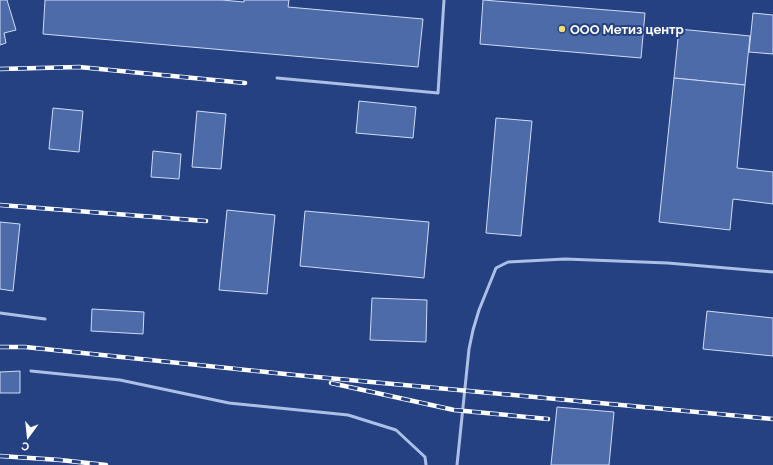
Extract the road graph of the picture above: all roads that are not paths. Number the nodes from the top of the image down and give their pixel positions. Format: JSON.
{"nodes":[{"id":1,"x":444,"y":0,"type":"edge"},
{"id":2,"x":276,"y":78,"type":"dead end"},
{"id":3,"x":773,"y":272,"type":"edge"},
{"id":4,"x":0,"y":313,"type":"edge"},
{"id":5,"x":45,"y":319,"type":"dead end"},
{"id":6,"x":31,"y":371,"type":"dead end"},
{"id":7,"x":426,"y":465,"type":"edge"},
{"id":8,"x":457,"y":465,"type":"edge"}],
"edges":[{"from":1,"to":2,"type":"lane"},
{"from":3,"to":8,"type":"lane"},
{"from":4,"to":5,"type":"lane"},
{"from":6,"to":7,"type":"lane"}]}
